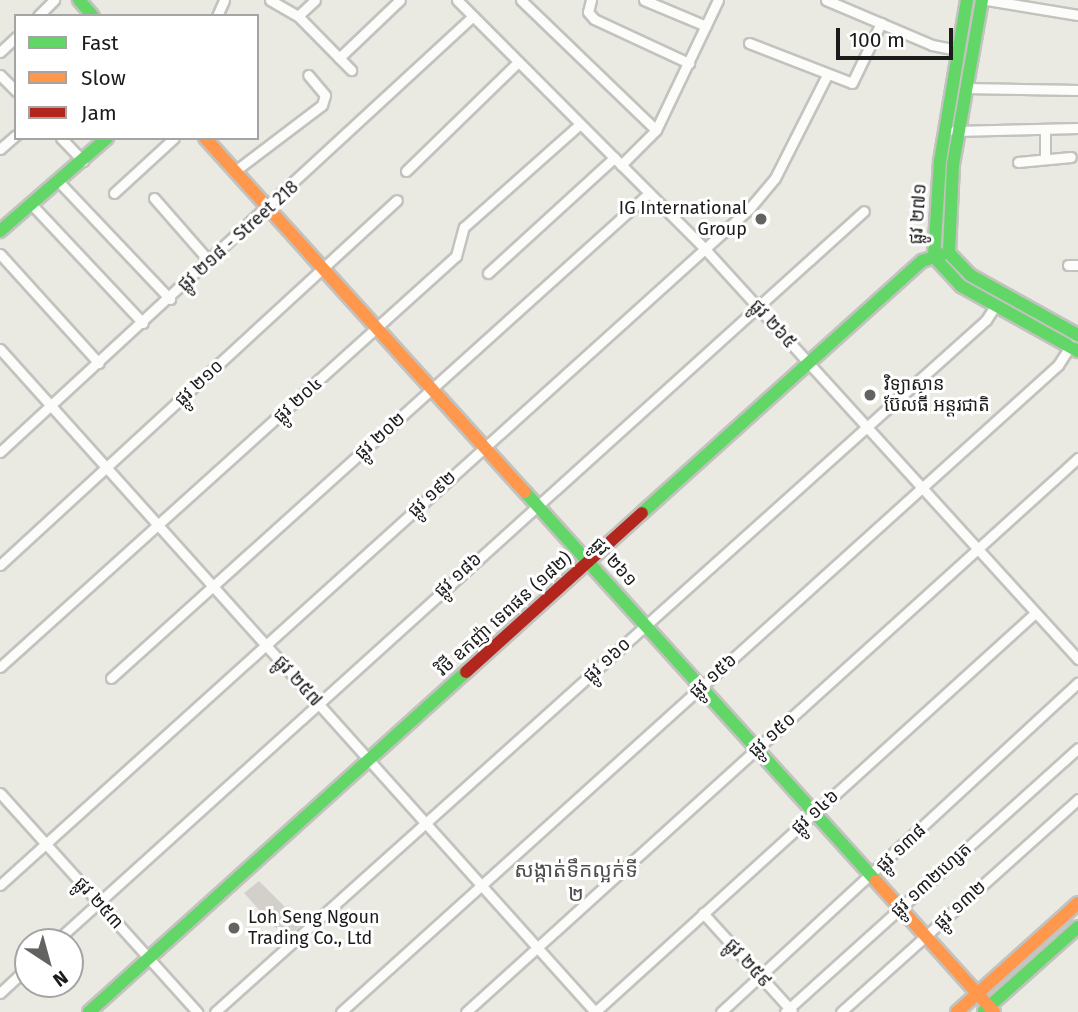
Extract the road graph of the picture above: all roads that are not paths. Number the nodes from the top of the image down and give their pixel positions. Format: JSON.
{"nodes":[{"id":1,"x":54,"y":0,"type":"edge"},
{"id":2,"x":79,"y":0,"type":"edge"},
{"id":3,"x":270,"y":0,"type":"edge"},
{"id":4,"x":315,"y":0,"type":"edge"},
{"id":5,"x":400,"y":0,"type":"edge"},
{"id":6,"x":457,"y":0,"type":"edge"},
{"id":7,"x":521,"y":0,"type":"edge"},
{"id":8,"x":591,"y":0,"type":"edge"},
{"id":9,"x":644,"y":0,"type":"edge"},
{"id":10,"x":718,"y":0,"type":"edge"},
{"id":11,"x":826,"y":0,"type":"edge"},
{"id":12,"x":967,"y":0,"type":"edge"},
{"id":13,"x":984,"y":0,"type":"edge"},
{"id":14,"x":39,"y":14,"type":"edge"},
{"id":15,"x":91,"y":14,"type":"edge"},
{"id":16,"x":1078,"y":15,"type":"edge"},
{"id":17,"x":298,"y":16,"type":"junction"},
{"id":18,"x":473,"y":16,"type":"junction"},
{"id":19,"x":881,"y":23,"type":"junction"},
{"id":20,"x":706,"y":26,"type":"junction"},
{"id":21,"x":14,"y":39,"type":"edge"},
{"id":22,"x":749,"y":43,"type":"dead end"},
{"id":23,"x":958,"y":50,"type":"junction"},
{"id":24,"x":0,"y":52,"type":"edge"},
{"id":25,"x":339,"y":58,"type":"junction"},
{"id":26,"x":518,"y":62,"type":"junction"},
{"id":27,"x":689,"y":63,"type":"junction"},
{"id":28,"x":351,"y":71,"type":"dead end"},
{"id":29,"x":309,"y":75,"type":"dead end"},
{"id":30,"x":827,"y":75,"type":"junction"},
{"id":31,"x":965,"y":88,"type":"junction"},
{"id":32,"x":1078,"y":90,"type":"edge"},
{"id":33,"x":580,"y":124,"type":"junction"},
{"id":34,"x":1078,"y":128,"type":"edge"},
{"id":35,"x":656,"y":130,"type":"junction"},
{"id":36,"x":944,"y":130,"type":"junction"},
{"id":37,"x":958,"y":132,"type":"junction"},
{"id":38,"x":1045,"y":132,"type":"junction"},
{"id":39,"x":14,"y":137,"type":"edge"},
{"id":40,"x":63,"y":140,"type":"edge"},
{"id":41,"x":105,"y":140,"type":"edge"},
{"id":42,"x":172,"y":140,"type":"edge"},
{"id":43,"x":207,"y":140,"type":"edge"},
{"id":44,"x":0,"y":149,"type":"edge"},
{"id":45,"x":614,"y":158,"type":"junction"},
{"id":46,"x":1071,"y":158,"type":"dead end"},
{"id":47,"x":1045,"y":159,"type":"junction"},
{"id":48,"x":83,"y":161,"type":"junction"},
{"id":49,"x":1018,"y":162,"type":"dead end"},
{"id":50,"x":621,"y":165,"type":"junction"},
{"id":51,"x":406,"y":171,"type":"dead end"},
{"id":52,"x":235,"y":172,"type":"junction"},
{"id":53,"x":60,"y":183,"type":"junction"},
{"id":54,"x":114,"y":193,"type":"dead end"},
{"id":55,"x":649,"y":194,"type":"junction"},
{"id":56,"x":154,"y":198,"type":"dead end"},
{"id":57,"x":397,"y":200,"type":"dead end"},
{"id":58,"x":34,"y":207,"type":"junction"},
{"id":59,"x":269,"y":209,"type":"junction"},
{"id":60,"x":864,"y":211,"type":"dead end"},
{"id":61,"x":0,"y":232,"type":"edge"},
{"id":62,"x":704,"y":248,"type":"junction"},
{"id":63,"x":949,"y":253,"type":"junction"},
{"id":64,"x":0,"y":254,"type":"edge"},
{"id":65,"x":933,"y":257,"type":"junction"},
{"id":66,"x":210,"y":262,"type":"junction"},
{"id":67,"x":323,"y":268,"type":"junction"},
{"id":68,"x":488,"y":273,"type":"dead end"},
{"id":69,"x":170,"y":299,"type":"junction"},
{"id":70,"x":756,"y":306,"type":"junction"},
{"id":71,"x":995,"y":306,"type":"junction"},
{"id":72,"x":143,"y":323,"type":"junction"},
{"id":73,"x":377,"y":328,"type":"junction"},
{"id":74,"x":1078,"y":334,"type":"edge"},
{"id":75,"x":0,"y":349,"type":"edge"},
{"id":76,"x":1074,"y":349,"type":"edge"},
{"id":77,"x":99,"y":363,"type":"junction"},
{"id":78,"x":808,"y":363,"type":"junction"},
{"id":79,"x":433,"y":389,"type":"junction"},
{"id":80,"x":51,"y":406,"type":"junction"},
{"id":81,"x":867,"y":427,"type":"junction"},
{"id":82,"x":484,"y":446,"type":"junction"},
{"id":83,"x":0,"y":452,"type":"edge"},
{"id":84,"x":1078,"y":458,"type":"edge"},
{"id":85,"x":107,"y":469,"type":"junction"},
{"id":86,"x":922,"y":488,"type":"junction"},
{"id":87,"x":537,"y":503,"type":"junction"},
{"id":88,"x":159,"y":527,"type":"junction"},
{"id":89,"x":978,"y":549,"type":"junction"},
{"id":90,"x":589,"y":561,"type":"junction"},
{"id":91,"x":0,"y":565,"type":"edge"},
{"id":92,"x":213,"y":587,"type":"junction"},
{"id":93,"x":1035,"y":612,"type":"junction"},
{"id":94,"x":646,"y":625,"type":"junction"},
{"id":95,"x":266,"y":646,"type":"junction"},
{"id":96,"x":1078,"y":659,"type":"edge"},
{"id":97,"x":0,"y":667,"type":"edge"},
{"id":98,"x":111,"y":678,"type":"dead end"},
{"id":99,"x":1078,"y":682,"type":"edge"},
{"id":100,"x":702,"y":687,"type":"junction"},
{"id":101,"x":317,"y":702,"type":"junction"},
{"id":102,"x":1078,"y":748,"type":"edge"},
{"id":103,"x":757,"y":749,"type":"junction"},
{"id":104,"x":369,"y":760,"type":"junction"},
{"id":105,"x":0,"y":793,"type":"edge"},
{"id":106,"x":1078,"y":799,"type":"edge"},
{"id":107,"x":815,"y":813,"type":"junction"},
{"id":108,"x":426,"y":823,"type":"junction"},
{"id":109,"x":46,"y":844,"type":"junction"},
{"id":110,"x":872,"y":876,"type":"junction"},
{"id":111,"x":0,"y":885,"type":"edge"},
{"id":112,"x":481,"y":886,"type":"junction"},
{"id":113,"x":99,"y":902,"type":"junction"},
{"id":114,"x":1078,"y":903,"type":"edge"},
{"id":115,"x":900,"y":908,"type":"junction"},
{"id":116,"x":703,"y":913,"type":"junction"},
{"id":117,"x":1078,"y":927,"type":"edge"},
{"id":118,"x":70,"y":928,"type":"edge"},
{"id":119,"x":926,"y":936,"type":"junction"},
{"id":120,"x":537,"y":947,"type":"junction"},
{"id":121,"x":149,"y":958,"type":"junction"},
{"id":122,"x":761,"y":976,"type":"junction"},
{"id":123,"x":14,"y":980,"type":"edge"},
{"id":124,"x":0,"y":993,"type":"edge"},
{"id":125,"x":977,"y":993,"type":"junction"},
{"id":126,"x":989,"y":1010,"type":"edge"},
{"id":127,"x":789,"y":1011,"type":"edge"},
{"id":128,"x":89,"y":1012,"type":"edge"},
{"id":129,"x":197,"y":1012,"type":"edge"},
{"id":130,"x":215,"y":1012,"type":"edge"},
{"id":131,"x":341,"y":1012,"type":"edge"},
{"id":132,"x":466,"y":1012,"type":"edge"},
{"id":133,"x":595,"y":1012,"type":"edge"},
{"id":134,"x":721,"y":1012,"type":"edge"},
{"id":135,"x":841,"y":1012,"type":"edge"},
{"id":136,"x":957,"y":1012,"type":"edge"}],
"edges":[{"from":1,"to":14,"type":"street"},
{"from":2,"to":15,"type":"street"},
{"from":3,"to":17,"type":"street"},
{"from":4,"to":17,"type":"street"},
{"from":5,"to":25,"type":"street"},
{"from":6,"to":18,"type":"street","name":"ផ្លូវ ២៦៥"},
{"from":7,"to":35,"type":"street"},
{"from":8,"to":27,"type":"street"},
{"from":9,"to":20,"type":"street"},
{"from":10,"to":20,"type":"street"},
{"from":11,"to":19,"type":"street"},
{"from":12,"to":23,"type":"street","name":"ផ្លូវ ២៧១"},
{"from":13,"to":16,"type":"street"},
{"from":13,"to":31,"type":"street","name":"ផ្លូវ ២៧១"},
{"from":17,"to":25,"type":"street"},
{"from":18,"to":26,"type":"street","name":"ផ្លូវ ២៦៥"},
{"from":18,"to":59,"type":"street","name":"ផ្លូវ ២១៨ - Street 218"},
{"from":19,"to":23,"type":"street"},
{"from":19,"to":30,"type":"street"},
{"from":20,"to":27,"type":"street"},
{"from":21,"to":24,"type":"street"},
{"from":22,"to":30,"type":"street"},
{"from":23,"to":36,"type":"street","name":"ផ្លូវ ២៧១"},
{"from":25,"to":28,"type":"street"},
{"from":26,"to":33,"type":"street","name":"ផ្លូវ ២៦៥"},
{"from":26,"to":51,"type":"street"},
{"from":27,"to":35,"type":"street"},
{"from":29,"to":52,"type":"street"},
{"from":30,"to":62,"type":"street","name":"ផ្លូវ ១៩២"},
{"from":31,"to":32,"type":"street"},
{"from":31,"to":37,"type":"street","name":"ផ្លូវ ២៧១"},
{"from":33,"to":45,"type":"street","name":"ផ្លូវ ២៦៥"},
{"from":33,"to":73,"type":"street","name":"ផ្លូវ ២០៤"},
{"from":34,"to":38,"type":"street"},
{"from":35,"to":50,"type":"street"},
{"from":36,"to":37,"type":"street"},
{"from":36,"to":65,"type":"street","name":"ផ្លូវ ២៧១"},
{"from":37,"to":38,"type":"street"},
{"from":37,"to":63,"type":"street","name":"ផ្លូវ ២៧១"},
{"from":38,"to":47,"type":"street"},
{"from":39,"to":44,"type":"street"},
{"from":40,"to":48,"type":"street"},
{"from":41,"to":48,"type":"street"},
{"from":42,"to":54,"type":"street"},
{"from":43,"to":52,"type":"street","name":"ផ្លូវ ២៦១"},
{"from":45,"to":50,"type":"street","name":"ផ្លូវ ២៦៥"},
{"from":45,"to":68,"type":"street"},
{"from":46,"to":47,"type":"street"},
{"from":47,"to":49,"type":"street"},
{"from":48,"to":53,"type":"street"},
{"from":50,"to":55,"type":"street","name":"ផ្លូវ ២៦៥"},
{"from":52,"to":59,"type":"street","name":"ផ្លូវ ២៦១"},
{"from":53,"to":58,"type":"street"},
{"from":53,"to":69,"type":"street"},
{"from":55,"to":62,"type":"street","name":"ផ្លូវ ២៦៥"},
{"from":55,"to":79,"type":"street","name":"ផ្លូវ ២០២"},
{"from":56,"to":66,"type":"street"},
{"from":57,"to":67,"type":"street","name":"ផ្លូវ ២១០"},
{"from":58,"to":61,"type":"street"},
{"from":58,"to":72,"type":"street"},
{"from":59,"to":66,"type":"street","name":"ផ្លូវ ២១៨ - Street 218"},
{"from":59,"to":67,"type":"street","name":"ផ្លូវ ២៦១"},
{"from":60,"to":70,"type":"street","name":"ផ្លូវ ១៨៦"},
{"from":62,"to":70,"type":"street","name":"ផ្លូវ ២៦៥"},
{"from":62,"to":82,"type":"street","name":"ផ្លូវ ១៩២"},
{"from":63,"to":65,"type":"street","name":"វិថី ឧកញ៉ា ទេពផន (១៨២)"},
{"from":63,"to":74,"type":"street","name":"ផ្លូវ ២៧១"},
{"from":64,"to":77,"type":"street"},
{"from":65,"to":71,"type":"street","name":"ផ្លូវ ២៧១"},
{"from":65,"to":78,"type":"street","name":"វិថី ឧកញ៉ា ទេពផន (១៨២)"},
{"from":66,"to":69,"type":"street","name":"ផ្លូវ ២១៨ - Street 218"},
{"from":67,"to":73,"type":"street","name":"ផ្លូវ ២៦១"},
{"from":67,"to":85,"type":"street","name":"ផ្លូវ ២១០"},
{"from":69,"to":72,"type":"street","name":"ផ្លូវ ២១៨ - Street 218"},
{"from":70,"to":78,"type":"street","name":"ផ្លូវ ២៦៥"},
{"from":70,"to":87,"type":"street","name":"ផ្លូវ ១៨៦"},
{"from":71,"to":76,"type":"street","name":"ផ្លូវ ២៧១"},
{"from":71,"to":81,"type":"street","name":"ផ្លូវ ១៦០"},
{"from":72,"to":77,"type":"street","name":"ផ្លូវ ២១៨ - Street 218"},
{"from":73,"to":79,"type":"street","name":"ផ្លូវ ២៦១"},
{"from":73,"to":88,"type":"street","name":"ផ្លូវ ២០៤"},
{"from":74,"to":76,"type":"street","name":"ផ្លូវ ១៥៦"},
{"from":75,"to":80,"type":"street","name":"ផ្លូវ ២៥៧"},
{"from":76,"to":86,"type":"street","name":"ផ្លូវ ១៥៦"},
{"from":77,"to":80,"type":"street","name":"ផ្លូវ ២១៨ - Street 218"},
{"from":78,"to":81,"type":"street","name":"ផ្លូវ ២៦៥"},
{"from":78,"to":90,"type":"street","name":"វិថី ឧកញ៉ា ទេពផន (១៨២)"},
{"from":79,"to":82,"type":"street","name":"ផ្លូវ ២៦១"},
{"from":79,"to":92,"type":"street","name":"ផ្លូវ ២០២"},
{"from":80,"to":83,"type":"street","name":"ផ្លូវ ២១៨ - Street 218"},
{"from":80,"to":85,"type":"street","name":"ផ្លូវ ២៥៧"},
{"from":81,"to":86,"type":"street","name":"ផ្លូវ ២៦៥"},
{"from":81,"to":94,"type":"street","name":"ផ្លូវ ១៦០"},
{"from":82,"to":87,"type":"street","name":"ផ្លូវ ២៦១"},
{"from":82,"to":95,"type":"street","name":"ផ្លូវ ១៩២"},
{"from":84,"to":89,"type":"street","name":"ផ្លូវ ១៥០"},
{"from":85,"to":88,"type":"street","name":"ផ្លូវ ២៥៧"},
{"from":85,"to":91,"type":"street","name":"ផ្លូវ ២១០"},
{"from":86,"to":89,"type":"street","name":"ផ្លូវ ២៦៥"},
{"from":86,"to":100,"type":"street","name":"ផ្លូវ ១៥៦"},
{"from":87,"to":90,"type":"street","name":"ផ្លូវ ២៦១"},
{"from":87,"to":101,"type":"street","name":"ផ្លូវ ១៨៦"},
{"from":88,"to":92,"type":"street","name":"ផ្លូវ ២៥៧"},
{"from":88,"to":97,"type":"street","name":"ផ្លូវ ២០៤"},
{"from":89,"to":93,"type":"street","name":"ផ្លូវ ២៦៥"},
{"from":89,"to":103,"type":"street","name":"ផ្លូវ ១៥០"},
{"from":90,"to":94,"type":"street","name":"ផ្លូវ ២៦១"},
{"from":90,"to":104,"type":"street","name":"វិថី ឧកញ៉ា ទេពផន (១៨២)"},
{"from":92,"to":95,"type":"street","name":"ផ្លូវ ២៥៧"},
{"from":92,"to":98,"type":"street","name":"ផ្លូវ ២០២"},
{"from":93,"to":96,"type":"street","name":"ផ្លូវ ២៦៥"},
{"from":93,"to":107,"type":"street","name":"ផ្លូវ ១៤៦"},
{"from":94,"to":100,"type":"street","name":"ផ្លូវ ២៦១"},
{"from":94,"to":108,"type":"street","name":"ផ្លូវ ១៦០"},
{"from":95,"to":101,"type":"street","name":"ផ្លូវ ២៥៧"},
{"from":95,"to":109,"type":"street","name":"ផ្លូវ ១៩២"},
{"from":99,"to":110,"type":"street","name":"ផ្លូវ ១៣៨"},
{"from":100,"to":103,"type":"street","name":"ផ្លូវ ២៦១"},
{"from":100,"to":112,"type":"street","name":"ផ្លូវ ១៥៦"},
{"from":101,"to":104,"type":"street","name":"ផ្លូវ ២៥៧"},
{"from":101,"to":113,"type":"street","name":"ផ្លូវ ១៨៦"},
{"from":102,"to":115,"type":"street","name":"ផ្លូវ ១៣២ហ្សេត"},
{"from":103,"to":107,"type":"street","name":"ផ្លូវ ២៦១"},
{"from":103,"to":120,"type":"street","name":"ផ្លូវ ១៥០"},
{"from":104,"to":108,"type":"street","name":"ផ្លូវ ២៥៧"},
{"from":104,"to":121,"type":"street","name":"វិថី ឧកញ៉ា ទេពផន (១៨២)"},
{"from":105,"to":109,"type":"street","name":"ផ្លូវ ២៥៣"},
{"from":106,"to":119,"type":"street","name":"ផ្លូវ ១៣២"},
{"from":107,"to":110,"type":"street","name":"ផ្លូវ ២៦១"},
{"from":107,"to":116,"type":"street","name":"ផ្លូវ ១៤៦"},
{"from":108,"to":112,"type":"street","name":"ផ្លូវ ២៥៧"},
{"from":108,"to":130,"type":"street","name":"ផ្លូវ ១៦០"},
{"from":109,"to":111,"type":"street","name":"ផ្លូវ ១៩២"},
{"from":109,"to":113,"type":"street","name":"ផ្លូវ ២៥៣"},
{"from":110,"to":115,"type":"street","name":"ផ្លូវ ២៦១"},
{"from":110,"to":122,"type":"street","name":"ផ្លូវ ១៣៨"},
{"from":112,"to":120,"type":"street","name":"ផ្លូវ ២៥៧"},
{"from":112,"to":131,"type":"street","name":"ផ្លូវ ១៥៦"},
{"from":113,"to":118,"type":"street","name":"ផ្លូវ ១៨៦"},
{"from":113,"to":121,"type":"street","name":"ផ្លូវ ២៥៣"},
{"from":114,"to":125,"type":"street"},
{"from":115,"to":119,"type":"street","name":"ផ្លូវ ២៦១"},
{"from":115,"to":127,"type":"street","name":"ផ្លូវ ១៣២ហ្សេត"},
{"from":116,"to":122,"type":"street","name":"ផ្លូវ ២៥៩"},
{"from":116,"to":133,"type":"street","name":"ផ្លូវ ១៤៦"},
{"from":117,"to":126,"type":"street"},
{"from":119,"to":125,"type":"street","name":"ផ្លូវ ២៦១"},
{"from":119,"to":135,"type":"street","name":"ផ្លូវ ១៣២"},
{"from":120,"to":132,"type":"street","name":"ផ្លូវ ១៥០"},
{"from":120,"to":133,"type":"street","name":"ផ្លូវ ២៥៧"},
{"from":121,"to":128,"type":"street","name":"វិថី ឧកញ៉ា ទេពផន (១៨២)"},
{"from":121,"to":129,"type":"street","name":"ផ្លូវ ២៥៣"},
{"from":122,"to":127,"type":"street","name":"ផ្លូវ ២៥៩"},
{"from":122,"to":134,"type":"street","name":"ផ្លូវ ១៣៨"},
{"from":123,"to":124,"type":"street"},
{"from":125,"to":126,"type":"street","name":"ផ្លូវ ២៦១"},
{"from":125,"to":136,"type":"street"}]}
